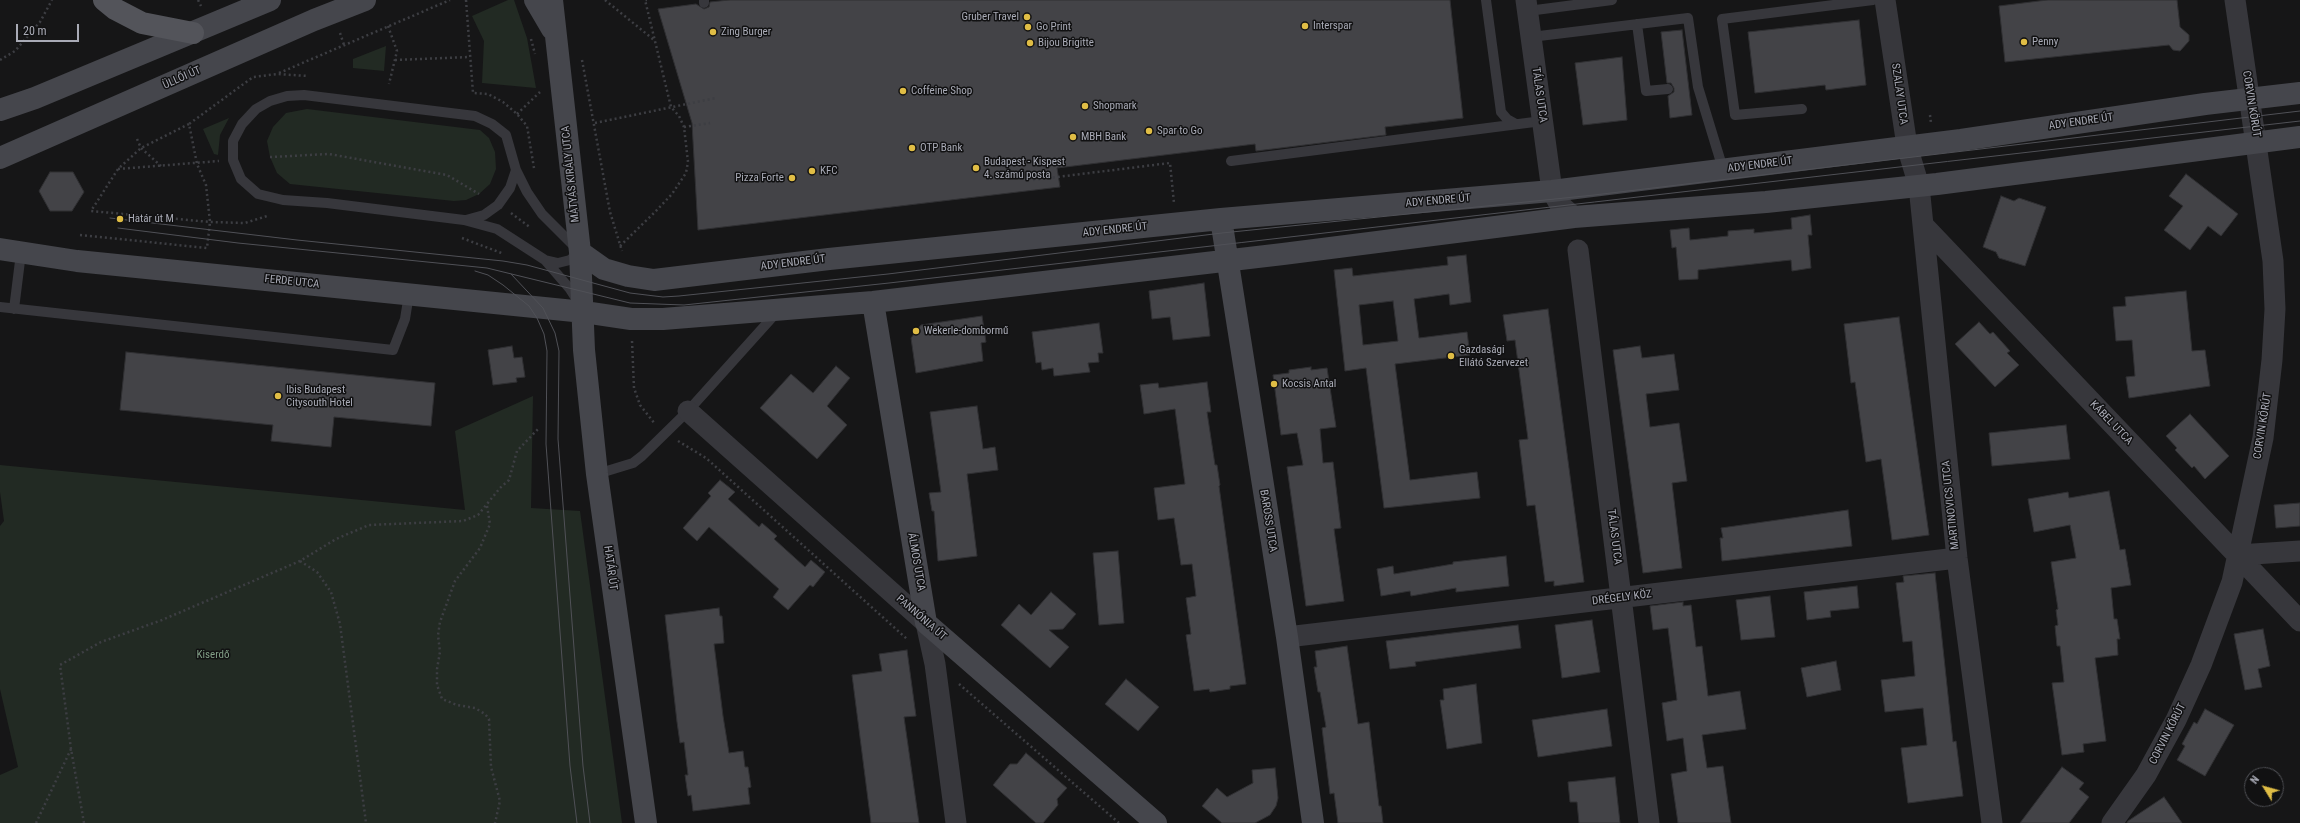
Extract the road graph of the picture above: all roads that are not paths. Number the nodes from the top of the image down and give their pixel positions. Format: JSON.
{"nodes":[{"id":1,"x":104,"y":0,"type":"edge"},
{"id":2,"x":270,"y":0,"type":"edge"},
{"id":3,"x":365,"y":0,"type":"edge"},
{"id":4,"x":535,"y":0,"type":"edge"},
{"id":5,"x":552,"y":0,"type":"edge"},
{"id":6,"x":1486,"y":0,"type":"edge"},
{"id":7,"x":1605,"y":0,"type":"edge"},
{"id":8,"x":1873,"y":0,"type":"edge"},
{"id":9,"x":1886,"y":0,"type":"edge"},
{"id":10,"x":2235,"y":0,"type":"edge"},
{"id":11,"x":1527,"y":6,"type":"edge"},
{"id":12,"x":1637,"y":24,"type":"junction"},
{"id":13,"x":193,"y":33,"type":"junction"},
{"id":14,"x":556,"y":36,"type":"junction"},
{"id":15,"x":1531,"y":37,"type":"junction"},
{"id":16,"x":1668,"y":89,"type":"dead end"},
{"id":17,"x":2300,"y":92,"type":"edge"},
{"id":18,"x":35,"y":98,"type":"junction"},
{"id":19,"x":2251,"y":98,"type":"junction"},
{"id":20,"x":1802,"y":109,"type":"dead end"},
{"id":21,"x":0,"y":110,"type":"edge"},
{"id":22,"x":0,"y":119,"type":"edge"},
{"id":23,"x":1542,"y":121,"type":"junction"},
{"id":24,"x":1516,"y":124,"type":"junction"},
{"id":25,"x":2300,"y":137,"type":"edge"},
{"id":26,"x":2257,"y":143,"type":"junction"},
{"id":27,"x":1907,"y":146,"type":"junction"},
{"id":28,"x":0,"y":158,"type":"edge"},
{"id":29,"x":1231,"y":161,"type":"dead end"},
{"id":30,"x":1723,"y":169,"type":"junction"},
{"id":31,"x":516,"y":170,"type":"junction"},
{"id":32,"x":1919,"y":186,"type":"junction"},
{"id":33,"x":1552,"y":191,"type":"junction"},
{"id":34,"x":1574,"y":217,"type":"junction"},
{"id":35,"x":1221,"y":219,"type":"junction"},
{"id":36,"x":464,"y":220,"type":"junction"},
{"id":37,"x":1535,"y":222,"type":"junction"},
{"id":38,"x":1923,"y":225,"type":"junction"},
{"id":39,"x":0,"y":240,"type":"edge"},
{"id":40,"x":0,"y":249,"type":"edge"},
{"id":41,"x":1578,"y":250,"type":"dead end"},
{"id":42,"x":580,"y":252,"type":"junction"},
{"id":43,"x":22,"y":253,"type":"junction"},
{"id":44,"x":1226,"y":259,"type":"junction"},
{"id":45,"x":545,"y":260,"type":"junction"},
{"id":46,"x":409,"y":294,"type":"junction"},
{"id":47,"x":873,"y":302,"type":"junction"},
{"id":48,"x":0,"y":307,"type":"edge"},
{"id":49,"x":14,"y":309,"type":"junction"},
{"id":50,"x":778,"y":311,"type":"junction"},
{"id":51,"x":584,"y":312,"type":"junction"},
{"id":52,"x":688,"y":411,"type":"junction"},
{"id":53,"x":597,"y":474,"type":"junction"},
{"id":54,"x":2300,"y":550,"type":"edge"},
{"id":55,"x":2238,"y":555,"type":"junction"},
{"id":56,"x":1957,"y":558,"type":"junction"},
{"id":57,"x":1622,"y":598,"type":"junction"},
{"id":58,"x":2300,"y":621,"type":"edge"},
{"id":59,"x":926,"y":622,"type":"junction"},
{"id":60,"x":1287,"y":637,"type":"junction"},
{"id":61,"x":646,"y":823,"type":"edge"},
{"id":62,"x":956,"y":823,"type":"edge"},
{"id":63,"x":1156,"y":823,"type":"edge"},
{"id":64,"x":1313,"y":823,"type":"edge"},
{"id":65,"x":1650,"y":823,"type":"edge"},
{"id":66,"x":1992,"y":823,"type":"edge"},
{"id":67,"x":2112,"y":823,"type":"edge"}],
"edges":[{"from":1,"to":13,"type":"main road"},
{"from":2,"to":13,"type":"street"},
{"from":3,"to":28,"type":"street","name":"ÜLLŐI ÚT"},
{"from":4,"to":14,"type":"street"},
{"from":5,"to":14,"type":"street","name":"MÁTYÁS KIRÁLY UTCA"},
{"from":6,"to":24,"type":"lane"},
{"from":7,"to":11,"type":"lane"},
{"from":8,"to":20,"type":"lane"},
{"from":9,"to":27,"type":"street","name":"SZALAY UTCA"},
{"from":10,"to":19,"type":"street","name":"CORVIN KÖRÚT"},
{"from":11,"to":15,"type":"street","name":"TÁLAS UTCA"},
{"from":12,"to":15,"type":"lane"},
{"from":12,"to":16,"type":"lane"},
{"from":12,"to":30,"type":"lane"},
{"from":13,"to":18,"type":"street"},
{"from":14,"to":42,"type":"street","name":"MÁTYÁS KIRÁLY UTCA"},
{"from":15,"to":23,"type":"street","name":"TÁLAS UTCA"},
{"from":17,"to":19,"type":"street","name":"ADY ENDRE ÚT"},
{"from":18,"to":21,"type":"street"},
{"from":18,"to":22,"type":"street"},
{"from":19,"to":26,"type":"street","name":"CORVIN KÖRÚT"},
{"from":19,"to":27,"type":"street","name":"ADY ENDRE ÚT"},
{"from":23,"to":24,"type":"lane"},
{"from":23,"to":33,"type":"street","name":"TÁLAS UTCA"},
{"from":24,"to":29,"type":"lane"},
{"from":25,"to":26,"type":"street"},
{"from":26,"to":32,"type":"street"},
{"from":26,"to":55,"type":"street","name":"CORVIN KÖRÚT"},
{"from":27,"to":30,"type":"street","name":"ADY ENDRE ÚT"},
{"from":27,"to":32,"type":"street","name":"SZALAY UTCA"},
{"from":30,"to":33,"type":"street","name":"ADY ENDRE ÚT"},
{"from":31,"to":36,"type":"lane"},
{"from":31,"to":36,"type":"lane"},
{"from":31,"to":42,"type":"lane"},
{"from":32,"to":34,"type":"street"},
{"from":32,"to":38,"type":"street","name":"MARTINOVICS UTCA"},
{"from":33,"to":34,"type":"street","name":"TÁLAS UTCA"},
{"from":33,"to":35,"type":"street","name":"ADY ENDRE ÚT"},
{"from":33,"to":37,"type":"street"},
{"from":34,"to":37,"type":"street"},
{"from":35,"to":42,"type":"street","name":"ADY ENDRE ÚT"},
{"from":35,"to":44,"type":"street","name":"BAROSS UTCA"},
{"from":36,"to":45,"type":"lane"},
{"from":37,"to":44,"type":"street"},
{"from":38,"to":55,"type":"street","name":"KÁBEL UTCA"},
{"from":38,"to":56,"type":"street","name":"MARTINOVICS UTCA"},
{"from":39,"to":43,"type":"street"},
{"from":40,"to":43,"type":"street","name":"FERDE UTCA"},
{"from":41,"to":57,"type":"street","name":"TÁLAS UTCA"},
{"from":42,"to":45,"type":"lane"},
{"from":42,"to":51,"type":"street","name":"MÁTYÁS KIRÁLY UTCA"},
{"from":43,"to":46,"type":"street","name":"FERDE UTCA"},
{"from":43,"to":49,"type":"lane"},
{"from":44,"to":47,"type":"street"},
{"from":44,"to":60,"type":"street","name":"BAROSS UTCA"},
{"from":45,"to":51,"type":"lane"},
{"from":46,"to":49,"type":"lane"},
{"from":46,"to":51,"type":"street","name":"FERDE UTCA"},
{"from":47,"to":50,"type":"street"},
{"from":47,"to":59,"type":"street","name":"ÁLMOS UTCA"},
{"from":48,"to":49,"type":"lane"},
{"from":50,"to":51,"type":"street"},
{"from":50,"to":52,"type":"lane"},
{"from":51,"to":53,"type":"street","name":"HATÁR ÚT"},
{"from":52,"to":53,"type":"lane"},
{"from":52,"to":59,"type":"street","name":"PANNÓNIA ÚT"},
{"from":53,"to":61,"type":"street","name":"HATÁR ÚT"},
{"from":54,"to":55,"type":"street"},
{"from":55,"to":58,"type":"street","name":"KÁBEL UTCA"},
{"from":55,"to":67,"type":"street","name":"CORVIN KÖRÚT"},
{"from":56,"to":57,"type":"street","name":"DRÉGELY KÖZ"},
{"from":56,"to":66,"type":"street","name":"MARTINOVICS UTCA"},
{"from":57,"to":60,"type":"street","name":"DRÉGELY KÖZ"},
{"from":57,"to":65,"type":"street","name":"TÁLAS UTCA"},
{"from":59,"to":62,"type":"street","name":"ÁLMOS UTCA"},
{"from":59,"to":63,"type":"street","name":"PANNÓNIA ÚT"},
{"from":60,"to":64,"type":"street","name":"BAROSS UTCA"}]}
